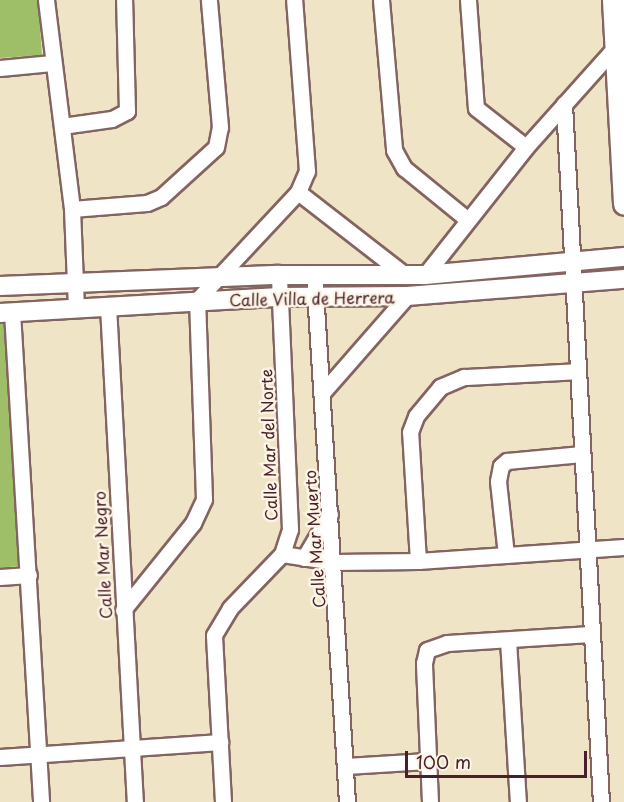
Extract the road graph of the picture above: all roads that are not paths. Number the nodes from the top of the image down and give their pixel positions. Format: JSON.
{"nodes":[{"id":1,"x":46,"y":0,"type":"edge"},
{"id":2,"x":124,"y":0,"type":"edge"},
{"id":3,"x":209,"y":0,"type":"edge"},
{"id":4,"x":294,"y":0,"type":"edge"},
{"id":5,"x":381,"y":0,"type":"edge"},
{"id":6,"x":468,"y":0,"type":"edge"},
{"id":7,"x":613,"y":0,"type":"edge"},
{"id":8,"x":619,"y":42,"type":"edge"},
{"id":9,"x":52,"y":63,"type":"junction"},
{"id":10,"x":0,"y":68,"type":"edge"},
{"id":11,"x":564,"y":104,"type":"junction"},
{"id":12,"x":62,"y":126,"type":"junction"},
{"id":13,"x":526,"y":147,"type":"junction"},
{"id":14,"x":298,"y":192,"type":"junction"},
{"id":15,"x":624,"y":204,"type":"edge"},
{"id":16,"x":72,"y":209,"type":"junction"},
{"id":17,"x":468,"y":220,"type":"junction"},
{"id":18,"x":624,"y":257,"type":"edge"},
{"id":19,"x":571,"y":262,"type":"junction"},
{"id":20,"x":279,"y":275,"type":"junction"},
{"id":21,"x":314,"y":275,"type":"junction"},
{"id":22,"x":405,"y":275,"type":"junction"},
{"id":23,"x":425,"y":275,"type":"junction"},
{"id":24,"x":217,"y":279,"type":"junction"},
{"id":25,"x":624,"y":279,"type":"edge"},
{"id":26,"x":574,"y":284,"type":"junction"},
{"id":27,"x":75,"y":285,"type":"junction"},
{"id":28,"x":0,"y":286,"type":"edge"},
{"id":29,"x":316,"y":296,"type":"junction"},
{"id":30,"x":407,"y":296,"type":"junction"},
{"id":31,"x":280,"y":297,"type":"junction"},
{"id":32,"x":197,"y":300,"type":"junction"},
{"id":33,"x":108,"y":306,"type":"junction"},
{"id":34,"x":76,"y":308,"type":"junction"},
{"id":35,"x":6,"y":313,"type":"edge"},
{"id":36,"x":578,"y":371,"type":"junction"},
{"id":37,"x":323,"y":392,"type":"junction"},
{"id":38,"x":582,"y":454,"type":"junction"},
{"id":39,"x":330,"y":514,"type":"junction"},
{"id":40,"x":624,"y":547,"type":"edge"},
{"id":41,"x":587,"y":550,"type":"junction"},
{"id":42,"x":282,"y":554,"type":"junction"},
{"id":43,"x":506,"y":555,"type":"junction"},
{"id":44,"x":304,"y":558,"type":"junction"},
{"id":45,"x":418,"y":561,"type":"junction"},
{"id":46,"x":334,"y":562,"type":"junction"},
{"id":47,"x":29,"y":574,"type":"junction"},
{"id":48,"x":0,"y":577,"type":"edge"},
{"id":49,"x":123,"y":610,"type":"junction"},
{"id":50,"x":591,"y":634,"type":"junction"},
{"id":51,"x":508,"y":640,"type":"junction"},
{"id":52,"x":220,"y":742,"type":"junction"},
{"id":53,"x":132,"y":749,"type":"junction"},
{"id":54,"x":39,"y":756,"type":"junction"},
{"id":55,"x":0,"y":757,"type":"edge"},
{"id":56,"x":427,"y":761,"type":"junction"},
{"id":57,"x":346,"y":766,"type":"junction"},
{"id":58,"x":41,"y":802,"type":"edge"},
{"id":59,"x":135,"y":802,"type":"edge"},
{"id":60,"x":223,"y":802,"type":"edge"},
{"id":61,"x":347,"y":802,"type":"edge"},
{"id":62,"x":430,"y":802,"type":"edge"},
{"id":63,"x":518,"y":802,"type":"edge"},
{"id":64,"x":601,"y":802,"type":"edge"}],
"edges":[{"from":1,"to":9,"type":"street"},
{"from":2,"to":12,"type":"street"},
{"from":3,"to":16,"type":"street"},
{"from":4,"to":14,"type":"street"},
{"from":5,"to":17,"type":"street"},
{"from":6,"to":13,"type":"street"},
{"from":7,"to":8,"type":"main road"},
{"from":8,"to":11,"type":"street"},
{"from":8,"to":15,"type":"main road"},
{"from":9,"to":10,"type":"street"},
{"from":9,"to":12,"type":"street"},
{"from":11,"to":13,"type":"street"},
{"from":11,"to":19,"type":"street"},
{"from":12,"to":16,"type":"street"},
{"from":13,"to":17,"type":"street"},
{"from":14,"to":22,"type":"street"},
{"from":14,"to":24,"type":"street"},
{"from":16,"to":27,"type":"street"},
{"from":17,"to":23,"type":"street"},
{"from":18,"to":19,"type":"street","name":"Calle Villa de Herrera"},
{"from":19,"to":23,"type":"street","name":"Calle Villa de Herrera"},
{"from":19,"to":26,"type":"street"},
{"from":20,"to":21,"type":"street","name":"Calle Villa de Herrera"},
{"from":20,"to":24,"type":"street","name":"Calle Villa de Herrera"},
{"from":20,"to":31,"type":"street","name":"Calle Mar del Norte"},
{"from":21,"to":22,"type":"street","name":"Calle Villa de Herrera"},
{"from":21,"to":29,"type":"street","name":"Calle Mar Muerto"},
{"from":22,"to":23,"type":"street","name":"Calle Villa de Herrera"},
{"from":24,"to":27,"type":"street","name":"Calle Villa de Herrera"},
{"from":24,"to":32,"type":"street"},
{"from":25,"to":26,"type":"street","name":"Calle Villa de Herrera"},
{"from":26,"to":30,"type":"street","name":"Calle Villa de Herrera"},
{"from":26,"to":36,"type":"street"},
{"from":27,"to":28,"type":"street","name":"Calle Villa de Herrera"},
{"from":27,"to":34,"type":"street"},
{"from":29,"to":30,"type":"street","name":"Calle Villa de Herrera"},
{"from":29,"to":31,"type":"street","name":"Calle Villa de Herrera"},
{"from":29,"to":37,"type":"street","name":"Calle Mar Muerto"},
{"from":30,"to":37,"type":"street"},
{"from":31,"to":32,"type":"street","name":"Calle Villa de Herrera"},
{"from":31,"to":42,"type":"street","name":"Calle Mar del Norte"},
{"from":32,"to":33,"type":"street","name":"Calle Villa de Herrera"},
{"from":32,"to":49,"type":"street"},
{"from":33,"to":34,"type":"street","name":"Calle Villa de Herrera"},
{"from":33,"to":49,"type":"street","name":"Calle Mar Negro"},
{"from":34,"to":35,"type":"street","name":"Calle Villa de Herrera"},
{"from":35,"to":47,"type":"street"},
{"from":36,"to":38,"type":"street"},
{"from":36,"to":45,"type":"street"},
{"from":37,"to":39,"type":"street","name":"Calle Mar Muerto"},
{"from":38,"to":41,"type":"street"},
{"from":38,"to":43,"type":"street"},
{"from":39,"to":44,"type":"street"},
{"from":39,"to":46,"type":"street","name":"Calle Mar Muerto"},
{"from":40,"to":41,"type":"street"},
{"from":41,"to":43,"type":"street"},
{"from":41,"to":50,"type":"street"},
{"from":42,"to":44,"type":"street"},
{"from":42,"to":52,"type":"street","name":"Calle Mar del Norte"},
{"from":43,"to":45,"type":"street"},
{"from":44,"to":46,"type":"street"},
{"from":45,"to":46,"type":"street"},
{"from":46,"to":57,"type":"street","name":"Calle Mar Muerto"},
{"from":47,"to":48,"type":"street"},
{"from":47,"to":54,"type":"street"},
{"from":49,"to":53,"type":"street","name":"Calle Mar Negro"},
{"from":50,"to":51,"type":"street"},
{"from":50,"to":64,"type":"street"},
{"from":51,"to":56,"type":"street"},
{"from":51,"to":63,"type":"street"},
{"from":52,"to":53,"type":"street"},
{"from":52,"to":60,"type":"street","name":"Calle Mar del Norte"},
{"from":53,"to":54,"type":"street"},
{"from":53,"to":59,"type":"street","name":"Calle Mar Negro"},
{"from":54,"to":55,"type":"street"},
{"from":54,"to":58,"type":"street"},
{"from":56,"to":57,"type":"street"},
{"from":56,"to":62,"type":"street"},
{"from":57,"to":61,"type":"street","name":"Calle Mar Muerto"}]}
